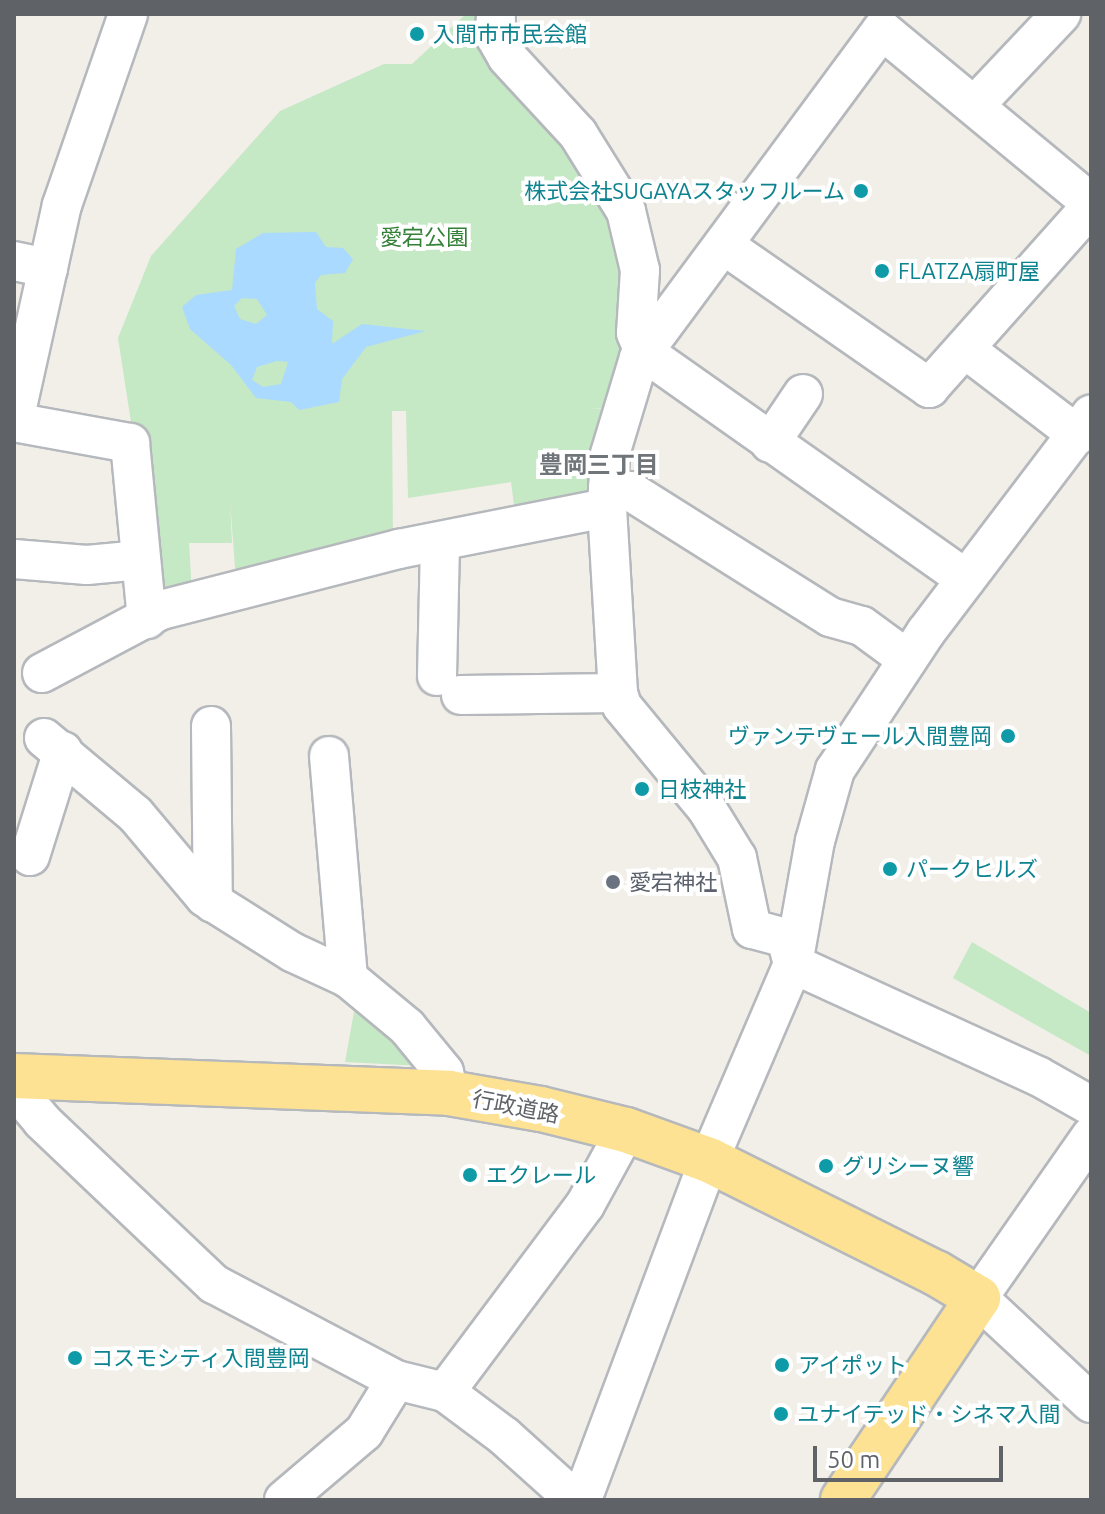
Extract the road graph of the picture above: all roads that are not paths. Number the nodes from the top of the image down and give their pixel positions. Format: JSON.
{"nodes":[{"id":1,"x":128,"y":14,"type":"edge"},
{"id":2,"x":496,"y":14,"type":"edge"},
{"id":3,"x":1061,"y":14,"type":"edge"},
{"id":4,"x":874,"y":22,"type":"edge"},
{"id":5,"x":976,"y":104,"type":"junction"},
{"id":6,"x":1091,"y":205,"type":"edge"},
{"id":7,"x":725,"y":246,"type":"junction"},
{"id":8,"x":31,"y":265,"type":"edge"},
{"id":9,"x":965,"y":349,"type":"junction"},
{"id":10,"x":644,"y":352,"type":"junction"},
{"id":11,"x":803,"y":394,"type":"dead end"},
{"id":12,"x":14,"y":422,"type":"edge"},
{"id":13,"x":1087,"y":422,"type":"edge"},
{"id":14,"x":770,"y":443,"type":"junction"},
{"id":15,"x":608,"y":498,"type":"junction"},
{"id":16,"x":440,"y":542,"type":"junction"},
{"id":17,"x":14,"y":559,"type":"edge"},
{"id":18,"x":141,"y":560,"type":"junction"},
{"id":19,"x":966,"y":579,"type":"junction"},
{"id":20,"x":147,"y":619,"type":"junction"},
{"id":21,"x":907,"y":659,"type":"junction"},
{"id":22,"x":42,"y":673,"type":"dead end"},
{"id":23,"x":618,"y":693,"type":"junction"},
{"id":24,"x":211,"y":726,"type":"dead end"},
{"id":25,"x":329,"y":756,"type":"dead end"},
{"id":26,"x":30,"y":856,"type":"dead end"},
{"id":27,"x":213,"y":903,"type":"junction"},
{"id":28,"x":793,"y":964,"type":"junction"},
{"id":29,"x":348,"y":978,"type":"junction"},
{"id":30,"x":18,"y":1076,"type":"edge"},
{"id":31,"x":449,"y":1093,"type":"junction"},
{"id":32,"x":1091,"y":1106,"type":"edge"},
{"id":33,"x":626,"y":1130,"type":"junction"},
{"id":34,"x":1091,"y":1136,"type":"edge"},
{"id":35,"x":709,"y":1160,"type":"junction"},
{"id":36,"x":978,"y":1298,"type":"junction"},
{"id":37,"x":396,"y":1380,"type":"junction"},
{"id":38,"x":445,"y":1392,"type":"junction"},
{"id":39,"x":1091,"y":1403,"type":"edge"},
{"id":40,"x":579,"y":1498,"type":"edge"},
{"id":41,"x":284,"y":1500,"type":"edge"},
{"id":42,"x":843,"y":1500,"type":"edge"}],
"edges":[{"from":1,"to":8,"type":"street"},
{"from":2,"to":10,"type":"street"},
{"from":3,"to":5,"type":"street"},
{"from":4,"to":5,"type":"street"},
{"from":4,"to":7,"type":"street"},
{"from":5,"to":6,"type":"street"},
{"from":6,"to":9,"type":"street"},
{"from":7,"to":9,"type":"street"},
{"from":7,"to":10,"type":"street"},
{"from":8,"to":12,"type":"street"},
{"from":9,"to":13,"type":"street"},
{"from":10,"to":14,"type":"street"},
{"from":10,"to":15,"type":"street"},
{"from":11,"to":14,"type":"street"},
{"from":12,"to":18,"type":"street"},
{"from":13,"to":19,"type":"street"},
{"from":14,"to":19,"type":"street"},
{"from":15,"to":16,"type":"street"},
{"from":15,"to":21,"type":"street"},
{"from":15,"to":23,"type":"street"},
{"from":16,"to":20,"type":"street"},
{"from":16,"to":23,"type":"street"},
{"from":17,"to":18,"type":"street"},
{"from":18,"to":20,"type":"street"},
{"from":19,"to":21,"type":"street"},
{"from":20,"to":22,"type":"street"},
{"from":21,"to":28,"type":"street"},
{"from":23,"to":28,"type":"street"},
{"from":24,"to":27,"type":"street"},
{"from":25,"to":29,"type":"street"},
{"from":26,"to":27,"type":"street"},
{"from":27,"to":29,"type":"street"},
{"from":28,"to":32,"type":"street"},
{"from":28,"to":35,"type":"street"},
{"from":29,"to":31,"type":"street"},
{"from":30,"to":31,"type":"highway","name":"行政道路"},
{"from":30,"to":37,"type":"street"},
{"from":31,"to":33,"type":"highway","name":"行政道路"},
{"from":33,"to":35,"type":"highway","name":"行政道路"},
{"from":33,"to":38,"type":"street"},
{"from":34,"to":36,"type":"street"},
{"from":35,"to":36,"type":"highway","name":"行政道路"},
{"from":35,"to":40,"type":"street"},
{"from":36,"to":39,"type":"street"},
{"from":36,"to":42,"type":"highway"},
{"from":37,"to":38,"type":"street"},
{"from":37,"to":41,"type":"street"},
{"from":38,"to":40,"type":"street"}]}
